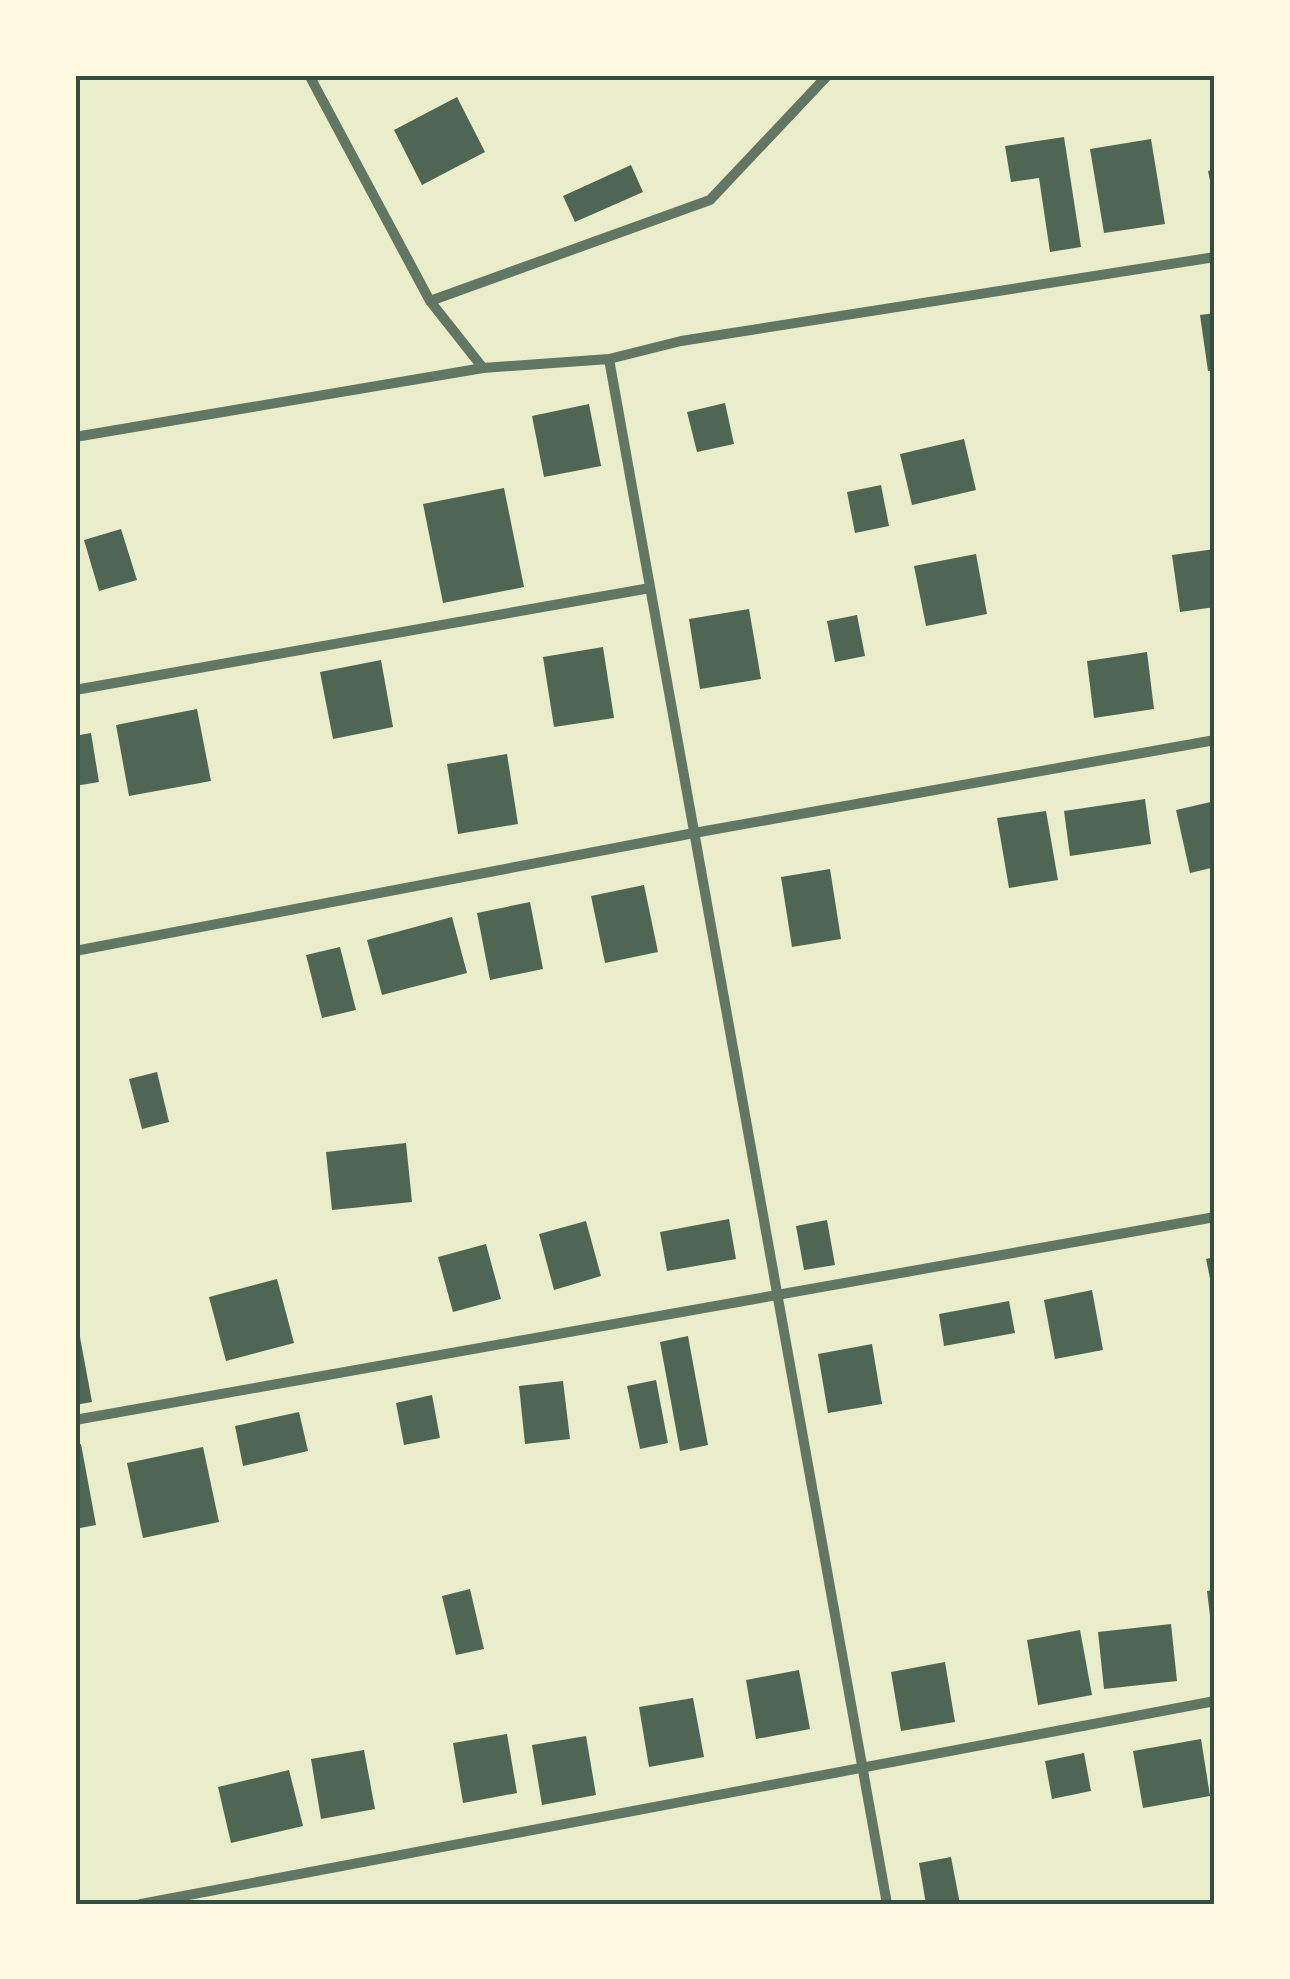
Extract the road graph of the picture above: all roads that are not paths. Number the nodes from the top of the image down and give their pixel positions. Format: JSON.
{"nodes":[{"id":1,"x":309,"y":75,"type":"edge"},
{"id":2,"x":828,"y":75,"type":"edge"},
{"id":3,"x":1215,"y":257,"type":"edge"},
{"id":4,"x":430,"y":301,"type":"junction"},
{"id":5,"x":609,"y":358,"type":"junction"},
{"id":6,"x":482,"y":368,"type":"junction"},
{"id":7,"x":75,"y":437,"type":"edge"},
{"id":8,"x":650,"y":588,"type":"junction"},
{"id":9,"x":75,"y":690,"type":"edge"},
{"id":10,"x":1215,"y":740,"type":"edge"},
{"id":11,"x":694,"y":833,"type":"junction"},
{"id":12,"x":75,"y":950,"type":"edge"},
{"id":13,"x":1215,"y":1218,"type":"edge"},
{"id":14,"x":777,"y":1296,"type":"junction"},
{"id":15,"x":75,"y":1420,"type":"edge"},
{"id":16,"x":1215,"y":1702,"type":"edge"},
{"id":17,"x":862,"y":1767,"type":"junction"},
{"id":18,"x":141,"y":1904,"type":"edge"},
{"id":19,"x":886,"y":1904,"type":"edge"}],
"edges":[{"from":1,"to":4,"type":"street"},
{"from":2,"to":4,"type":"street"},
{"from":3,"to":5,"type":"street"},
{"from":4,"to":6,"type":"street"},
{"from":5,"to":6,"type":"street"},
{"from":5,"to":8,"type":"street"},
{"from":6,"to":7,"type":"street"},
{"from":8,"to":9,"type":"street"},
{"from":8,"to":11,"type":"street"},
{"from":10,"to":11,"type":"street"},
{"from":11,"to":12,"type":"street"},
{"from":11,"to":14,"type":"street"},
{"from":13,"to":14,"type":"street"},
{"from":14,"to":15,"type":"street"},
{"from":14,"to":17,"type":"street"},
{"from":16,"to":17,"type":"street"},
{"from":17,"to":18,"type":"street"},
{"from":17,"to":19,"type":"street"}]}
